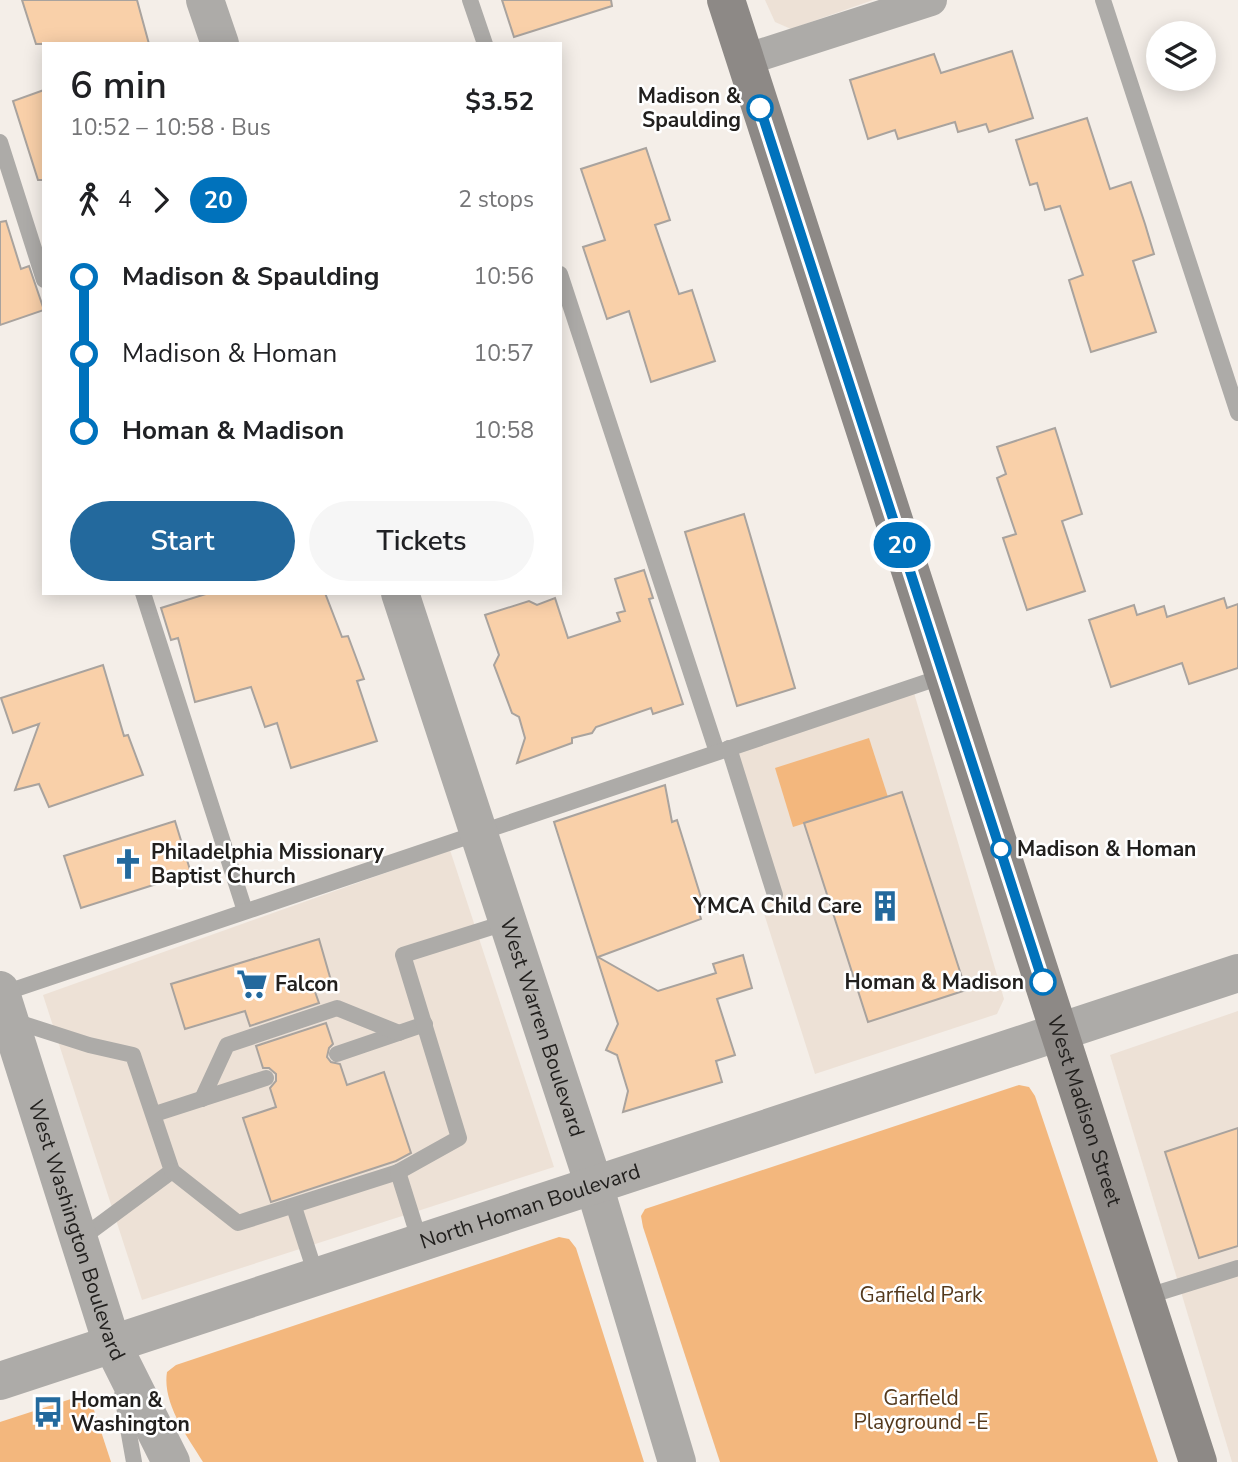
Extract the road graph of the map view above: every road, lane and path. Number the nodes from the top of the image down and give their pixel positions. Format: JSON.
{"nodes":[{"id":1,"x":205,"y":0,"type":"edge"},
{"id":2,"x":470,"y":0,"type":"edge"},
{"id":3,"x":726,"y":0,"type":"edge"},
{"id":4,"x":931,"y":0,"type":"edge"},
{"id":5,"x":1103,"y":0,"type":"edge"},
{"id":6,"x":219,"y":42,"type":"edge"},
{"id":7,"x":484,"y":42,"type":"edge"},
{"id":8,"x":745,"y":60,"type":"junction"},
{"id":9,"x":0,"y":142,"type":"edge"},
{"id":10,"x":42,"y":274,"type":"edge"},
{"id":11,"x":562,"y":280,"type":"edge"},
{"id":12,"x":1238,"y":413,"type":"edge"},
{"id":13,"x":145,"y":595,"type":"edge"},
{"id":14,"x":401,"y":595,"type":"edge"},
{"id":15,"x":944,"y":676,"type":"junction"},
{"id":16,"x":723,"y":750,"type":"junction"},
{"id":17,"x":478,"y":833,"type":"junction"},
{"id":18,"x":775,"y":895,"type":"dead end"},
{"id":19,"x":244,"y":911,"type":"junction"},
{"id":20,"x":508,"y":922,"type":"junction"},
{"id":21,"x":1238,"y":973,"type":"edge"},
{"id":22,"x":3,"y":1001,"type":"edge"},
{"id":23,"x":425,"y":1024,"type":"junction"},
{"id":24,"x":1060,"y":1032,"type":"junction"},
{"id":25,"x":398,"y":1033,"type":"junction"},
{"id":26,"x":337,"y":1054,"type":"dead end"},
{"id":27,"x":266,"y":1078,"type":"dead end"},
{"id":28,"x":202,"y":1099,"type":"junction"},
{"id":29,"x":155,"y":1114,"type":"junction"},
{"id":30,"x":172,"y":1171,"type":"junction"},
{"id":31,"x":398,"y":1172,"type":"junction"},
{"id":32,"x":594,"y":1185,"type":"junction"},
{"id":33,"x":294,"y":1207,"type":"junction"},
{"id":34,"x":79,"y":1240,"type":"junction"},
{"id":35,"x":420,"y":1242,"type":"junction"},
{"id":36,"x":1238,"y":1268,"type":"edge"},
{"id":37,"x":316,"y":1275,"type":"junction"},
{"id":38,"x":1145,"y":1297,"type":"junction"},
{"id":39,"x":112,"y":1344,"type":"junction"},
{"id":40,"x":0,"y":1381,"type":"edge"},
{"id":41,"x":134,"y":1462,"type":"edge"},
{"id":42,"x":171,"y":1462,"type":"edge"},
{"id":43,"x":677,"y":1462,"type":"edge"},
{"id":44,"x":1198,"y":1462,"type":"edge"}],
"edges":[{"from":1,"to":6,"type":"street"},
{"from":2,"to":7,"type":"lane"},
{"from":3,"to":8,"type":"main road","name":"West Madison Street"},
{"from":4,"to":8,"type":"street"},
{"from":5,"to":12,"type":"lane"},
{"from":8,"to":15,"type":"main road","name":"West Madison Street"},
{"from":9,"to":10,"type":"lane"},
{"from":11,"to":16,"type":"lane"},
{"from":13,"to":19,"type":"lane"},
{"from":14,"to":17,"type":"street","name":"West Warren Boulevard"},
{"from":15,"to":16,"type":"lane"},
{"from":15,"to":24,"type":"main road","name":"West Madison Street"},
{"from":16,"to":17,"type":"lane"},
{"from":16,"to":18,"type":"lane"},
{"from":17,"to":19,"type":"lane"},
{"from":17,"to":20,"type":"street","name":"West Warren Boulevard"},
{"from":19,"to":22,"type":"lane"},
{"from":20,"to":23,"type":"lane"},
{"from":20,"to":32,"type":"street","name":"West Warren Boulevard"},
{"from":21,"to":24,"type":"street","name":"North Homan Boulevard"},
{"from":22,"to":29,"type":"lane"},
{"from":22,"to":34,"type":"street","name":"West Washington Boulevard"},
{"from":23,"to":25,"type":"lane"},
{"from":23,"to":31,"type":"lane"},
{"from":24,"to":32,"type":"street","name":"North Homan Boulevard"},
{"from":24,"to":38,"type":"main road","name":"West Madison Street"},
{"from":25,"to":26,"type":"lane"},
{"from":25,"to":28,"type":"lane"},
{"from":27,"to":28,"type":"lane"},
{"from":28,"to":29,"type":"lane"},
{"from":29,"to":30,"type":"lane"},
{"from":30,"to":33,"type":"lane"},
{"from":30,"to":34,"type":"lane"},
{"from":31,"to":33,"type":"lane"},
{"from":31,"to":35,"type":"lane"},
{"from":32,"to":35,"type":"street","name":"North Homan Boulevard"},
{"from":32,"to":43,"type":"street","name":"West Warren Boulevard"},
{"from":33,"to":37,"type":"lane"},
{"from":34,"to":39,"type":"street","name":"West Washington Boulevard"},
{"from":35,"to":37,"type":"street","name":"North Homan Boulevard"},
{"from":36,"to":38,"type":"lane"},
{"from":37,"to":39,"type":"street","name":"North Homan Boulevard"},
{"from":38,"to":44,"type":"main road","name":"West Madison Street"},
{"from":39,"to":40,"type":"street","name":"North Homan Boulevard"},
{"from":39,"to":41,"type":"lane"},
{"from":39,"to":42,"type":"street","name":"West Washington Boulevard"}]}
